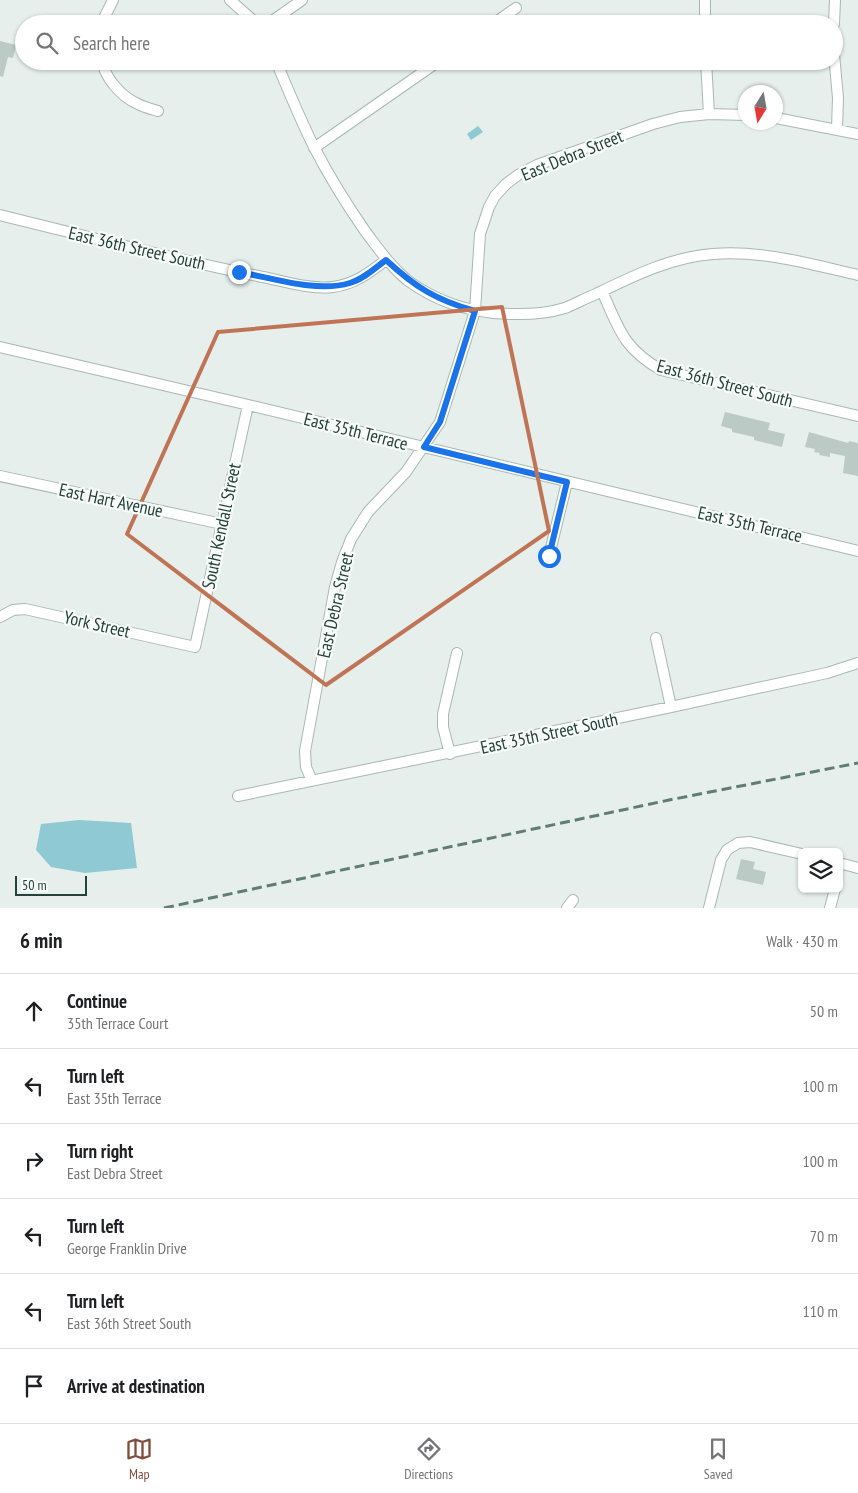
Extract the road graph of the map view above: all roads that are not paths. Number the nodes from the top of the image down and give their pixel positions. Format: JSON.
{"nodes":[{"id":1,"x":113,"y":0,"type":"edge"},
{"id":2,"x":230,"y":0,"type":"edge"},
{"id":3,"x":302,"y":0,"type":"edge"},
{"id":4,"x":705,"y":0,"type":"edge"},
{"id":5,"x":835,"y":0,"type":"edge"},
{"id":6,"x":516,"y":8,"type":"dead end"},
{"id":7,"x":106,"y":15,"type":"edge"},
{"id":8,"x":247,"y":15,"type":"edge"},
{"id":9,"x":281,"y":15,"type":"edge"},
{"id":10,"x":506,"y":15,"type":"edge"},
{"id":11,"x":705,"y":15,"type":"edge"},
{"id":12,"x":834,"y":15,"type":"edge"},
{"id":13,"x":105,"y":70,"type":"edge"},
{"id":14,"x":280,"y":70,"type":"edge"},
{"id":15,"x":426,"y":70,"type":"edge"},
{"id":16,"x":707,"y":70,"type":"edge"},
{"id":17,"x":835,"y":70,"type":"edge"},
{"id":18,"x":158,"y":111,"type":"dead end"},
{"id":19,"x":709,"y":114,"type":"junction"},
{"id":20,"x":738,"y":115,"type":"edge"},
{"id":21,"x":783,"y":119,"type":"edge"},
{"id":22,"x":837,"y":129,"type":"junction"},
{"id":23,"x":858,"y":134,"type":"edge"},
{"id":24,"x":314,"y":148,"type":"junction"},
{"id":25,"x":0,"y":215,"type":"edge"},
{"id":26,"x":386,"y":260,"type":"junction"},
{"id":27,"x":858,"y":275,"type":"edge"},
{"id":28,"x":602,"y":291,"type":"junction"},
{"id":29,"x":475,"y":311,"type":"junction"},
{"id":30,"x":0,"y":347,"type":"edge"},
{"id":31,"x":248,"y":404,"type":"junction"},
{"id":32,"x":858,"y":416,"type":"edge"},
{"id":33,"x":424,"y":447,"type":"junction"},
{"id":34,"x":0,"y":476,"type":"edge"},
{"id":35,"x":567,"y":482,"type":"junction"},
{"id":36,"x":222,"y":524,"type":"junction"},
{"id":37,"x":858,"y":551,"type":"edge"},
{"id":38,"x":549,"y":556,"type":"dead end"},
{"id":39,"x":0,"y":617,"type":"edge"},
{"id":40,"x":656,"y":638,"type":"dead end"},
{"id":41,"x":194,"y":647,"type":"joint"},
{"id":42,"x":457,"y":653,"type":"dead end"},
{"id":43,"x":858,"y":663,"type":"edge"},
{"id":44,"x":671,"y":707,"type":"junction"},
{"id":45,"x":450,"y":754,"type":"junction"},
{"id":46,"x":312,"y":781,"type":"junction"},
{"id":47,"x":238,"y":796,"type":"dead end"},
{"id":48,"x":798,"y":853,"type":"edge"},
{"id":49,"x":843,"y":866,"type":"edge"},
{"id":50,"x":858,"y":868,"type":"edge"},
{"id":51,"x":834,"y":893,"type":"edge"},
{"id":52,"x":709,"y":908,"type":"edge"},
{"id":53,"x":830,"y":908,"type":"edge"}],
"edges":[{"from":1,"to":7,"type":"street"},
{"from":2,"to":8,"type":"street"},
{"from":3,"to":9,"type":"street"},
{"from":4,"to":11,"type":"street"},
{"from":5,"to":12,"type":"street"},
{"from":6,"to":10,"type":"street"},
{"from":13,"to":18,"type":"street"},
{"from":14,"to":24,"type":"street"},
{"from":15,"to":24,"type":"street"},
{"from":16,"to":19,"type":"street"},
{"from":17,"to":22,"type":"street"},
{"from":19,"to":20,"type":"street","name":"East Debra Street"},
{"from":19,"to":29,"type":"street","name":"East Debra Street"},
{"from":21,"to":22,"type":"street"},
{"from":22,"to":23,"type":"street"},
{"from":24,"to":26,"type":"street"},
{"from":25,"to":26,"type":"street","name":"East 36th Street South"},
{"from":26,"to":29,"type":"street"},
{"from":27,"to":28,"type":"street"},
{"from":28,"to":29,"type":"street"},
{"from":28,"to":32,"type":"street","name":"East 36th Street South"},
{"from":29,"to":33,"type":"street","name":"East Debra Street"},
{"from":30,"to":31,"type":"street","name":"East 35th Terrace"},
{"from":31,"to":33,"type":"street","name":"East 35th Terrace"},
{"from":31,"to":36,"type":"street","name":"South Kendall Street"},
{"from":33,"to":35,"type":"street","name":"East 35th Terrace"},
{"from":33,"to":46,"type":"street","name":"East Debra Street"},
{"from":34,"to":36,"type":"street","name":"East Hart Avenue"},
{"from":35,"to":37,"type":"street","name":"East 35th Terrace"},
{"from":35,"to":38,"type":"street"},
{"from":36,"to":41,"type":"street","name":"South Kendall Street"},
{"from":39,"to":41,"type":"street","name":"York Street"},
{"from":40,"to":44,"type":"street"},
{"from":42,"to":45,"type":"street"},
{"from":43,"to":44,"type":"street","name":"East 35th Street South"},
{"from":44,"to":45,"type":"street","name":"East 35th Street South"},
{"from":45,"to":46,"type":"street","name":"East 35th Street South"},
{"from":46,"to":47,"type":"street","name":"East 35th Street South"},
{"from":48,"to":52,"type":"street"},
{"from":49,"to":50,"type":"street"},
{"from":51,"to":53,"type":"street"}]}
